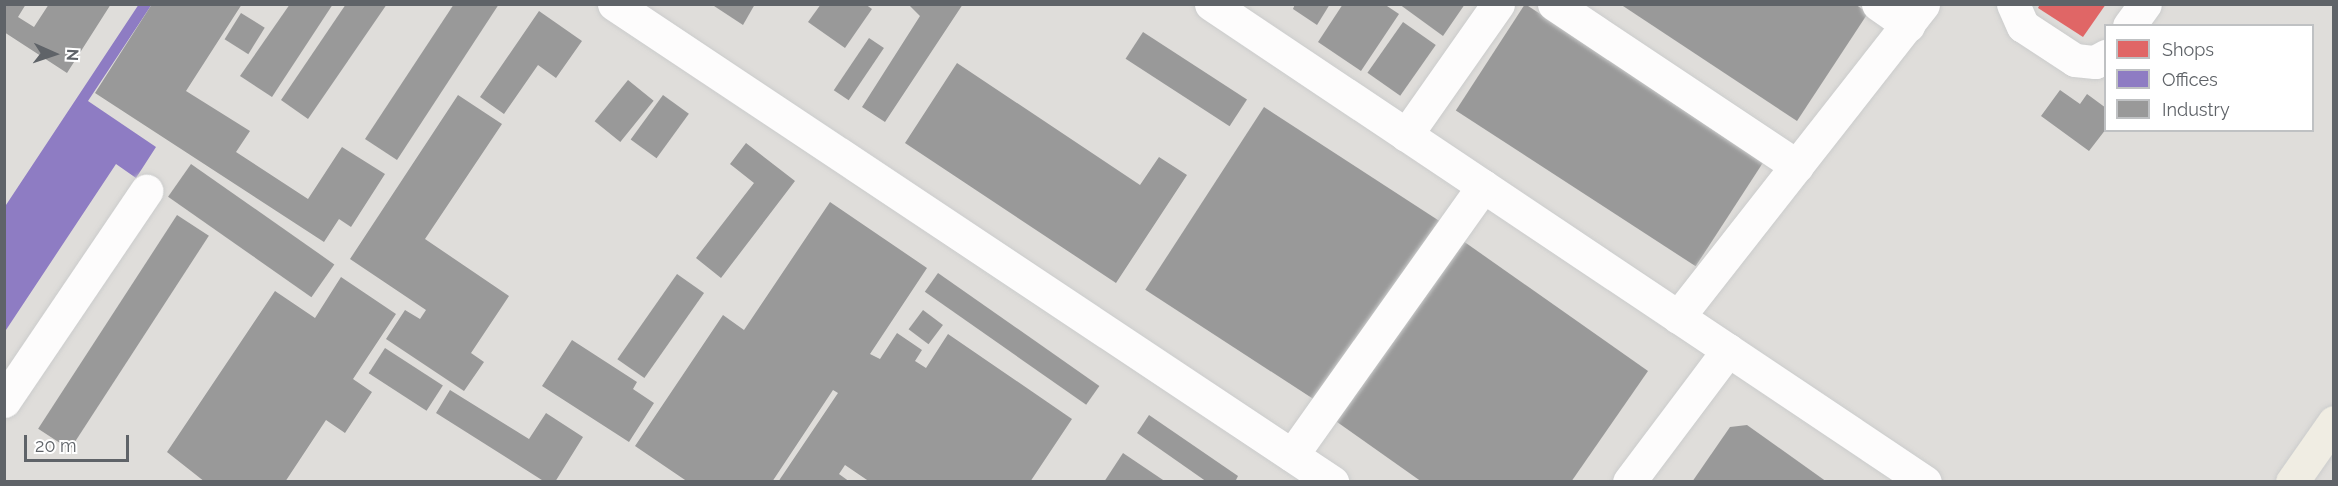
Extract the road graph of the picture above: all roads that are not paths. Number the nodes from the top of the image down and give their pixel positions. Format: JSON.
{"nodes":[{"id":1,"x":614,"y":4,"type":"edge"},
{"id":2,"x":1211,"y":4,"type":"edge"},
{"id":3,"x":1498,"y":4,"type":"edge"},
{"id":4,"x":1554,"y":4,"type":"edge"},
{"id":5,"x":1878,"y":4,"type":"edge"},
{"id":6,"x":2013,"y":4,"type":"edge"},
{"id":7,"x":2145,"y":4,"type":"edge"},
{"id":8,"x":1915,"y":15,"type":"edge"},
{"id":9,"x":2130,"y":24,"type":"edge"},
{"id":10,"x":2104,"y":57,"type":"edge"},
{"id":11,"x":1406,"y":135,"type":"junction"},
{"id":12,"x":1797,"y":166,"type":"junction"},
{"id":13,"x":1483,"y":186,"type":"junction"},
{"id":14,"x":147,"y":190,"type":"dead end"},
{"id":15,"x":1678,"y":317,"type":"junction"},
{"id":16,"x":1728,"y":350,"type":"junction"},
{"id":17,"x":4,"y":401,"type":"edge"},
{"id":18,"x":2334,"y":422,"type":"edge"},
{"id":19,"x":1292,"y":455,"type":"junction"},
{"id":20,"x":1332,"y":482,"type":"edge"},
{"id":21,"x":1629,"y":482,"type":"edge"},
{"id":22,"x":1925,"y":482,"type":"edge"},
{"id":23,"x":2292,"y":482,"type":"edge"}],
"edges":[{"from":1,"to":19,"type":"street"},
{"from":2,"to":11,"type":"street"},
{"from":3,"to":11,"type":"street"},
{"from":4,"to":12,"type":"street"},
{"from":5,"to":8,"type":"street"},
{"from":6,"to":10,"type":"street"},
{"from":7,"to":9,"type":"street"},
{"from":8,"to":12,"type":"street"},
{"from":11,"to":13,"type":"street"},
{"from":12,"to":15,"type":"street"},
{"from":13,"to":15,"type":"street"},
{"from":13,"to":19,"type":"street"},
{"from":14,"to":17,"type":"street"},
{"from":15,"to":16,"type":"street"},
{"from":16,"to":21,"type":"street"},
{"from":16,"to":22,"type":"street"},
{"from":18,"to":23,"type":"highway"},
{"from":19,"to":20,"type":"street"}]}
